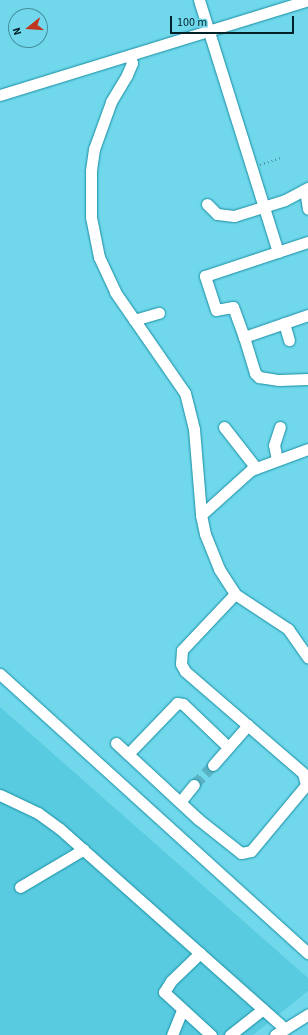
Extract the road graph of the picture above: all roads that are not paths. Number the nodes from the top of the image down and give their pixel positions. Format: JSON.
{"nodes":[{"id":1,"x":199,"y":0,"type":"edge"},
{"id":2,"x":308,"y":0,"type":"edge"},
{"id":3,"x":209,"y":31,"type":"junction"},
{"id":4,"x":130,"y":55,"type":"junction"},
{"id":5,"x":0,"y":96,"type":"edge"},
{"id":6,"x":306,"y":189,"type":"edge"},
{"id":7,"x":207,"y":204,"type":"dead end"},
{"id":8,"x":264,"y":207,"type":"junction"},
{"id":9,"x":308,"y":209,"type":"edge"},
{"id":10,"x":308,"y":242,"type":"edge"},
{"id":11,"x":278,"y":252,"type":"junction"},
{"id":12,"x":160,"y":313,"type":"dead end"},
{"id":13,"x":308,"y":315,"type":"edge"},
{"id":14,"x":134,"y":320,"type":"junction"},
{"id":15,"x":284,"y":323,"type":"junction"},
{"id":16,"x":244,"y":337,"type":"junction"},
{"id":17,"x":288,"y":340,"type":"dead end"},
{"id":18,"x":308,"y":379,"type":"edge"},
{"id":19,"x":224,"y":427,"type":"dead end"},
{"id":20,"x":280,"y":427,"type":"dead end"},
{"id":21,"x":308,"y":449,"type":"edge"},
{"id":22,"x":277,"y":460,"type":"junction"},
{"id":23,"x":256,"y":468,"type":"junction"},
{"id":24,"x":201,"y":515,"type":"junction"},
{"id":25,"x":235,"y":594,"type":"junction"},
{"id":26,"x":308,"y":656,"type":"edge"},
{"id":27,"x":0,"y":674,"type":"edge"},
{"id":28,"x":248,"y":725,"type":"junction"},
{"id":29,"x":116,"y":743,"type":"dead end"},
{"id":30,"x":228,"y":747,"type":"junction"},
{"id":31,"x":128,"y":754,"type":"junction"},
{"id":32,"x":213,"y":765,"type":"tunnel mouth"},
{"id":33,"x":194,"y":785,"type":"tunnel mouth"},
{"id":34,"x":0,"y":795,"type":"edge"},
{"id":35,"x":180,"y":802,"type":"junction"},
{"id":36,"x":84,"y":849,"type":"junction"},
{"id":37,"x":20,"y":887,"type":"dead end"},
{"id":38,"x":200,"y":953,"type":"junction"},
{"id":39,"x":308,"y":953,"type":"edge"},
{"id":40,"x":263,"y":1009,"type":"junction"},
{"id":41,"x":182,"y":1010,"type":"junction"},
{"id":42,"x":308,"y":1014,"type":"edge"},
{"id":43,"x":280,"y":1032,"type":"edge"},
{"id":44,"x":172,"y":1035,"type":"edge"},
{"id":45,"x":212,"y":1035,"type":"edge"},
{"id":46,"x":230,"y":1035,"type":"edge"}],
"edges":[{"from":1,"to":3,"type":"street"},
{"from":2,"to":3,"type":"street"},
{"from":3,"to":4,"type":"street"},
{"from":3,"to":8,"type":"street"},
{"from":4,"to":5,"type":"street"},
{"from":4,"to":14,"type":"street"},
{"from":6,"to":8,"type":"street"},
{"from":6,"to":9,"type":"street"},
{"from":7,"to":8,"type":"street"},
{"from":8,"to":11,"type":"street"},
{"from":10,"to":11,"type":"street"},
{"from":11,"to":16,"type":"street"},
{"from":12,"to":14,"type":"street"},
{"from":13,"to":15,"type":"street"},
{"from":14,"to":24,"type":"street"},
{"from":15,"to":16,"type":"street"},
{"from":15,"to":17,"type":"street"},
{"from":16,"to":18,"type":"street"},
{"from":19,"to":23,"type":"street"},
{"from":20,"to":22,"type":"street"},
{"from":21,"to":22,"type":"street"},
{"from":22,"to":23,"type":"street"},
{"from":23,"to":24,"type":"street"},
{"from":24,"to":25,"type":"street"},
{"from":25,"to":26,"type":"street"},
{"from":25,"to":28,"type":"street"},
{"from":27,"to":39,"type":"street"},
{"from":28,"to":30,"type":"street"},
{"from":28,"to":35,"type":"street"},
{"from":29,"to":31,"type":"street"},
{"from":30,"to":31,"type":"street"},
{"from":30,"to":32,"type":"street"},
{"from":31,"to":35,"type":"street"},
{"from":33,"to":35,"type":"street"},
{"from":34,"to":36,"type":"street"},
{"from":36,"to":37,"type":"street"},
{"from":36,"to":38,"type":"street"},
{"from":38,"to":40,"type":"street"},
{"from":38,"to":41,"type":"street"},
{"from":40,"to":43,"type":"street"},
{"from":40,"to":46,"type":"street"},
{"from":41,"to":44,"type":"street"},
{"from":41,"to":45,"type":"street"},
{"from":42,"to":43,"type":"street"}]}
